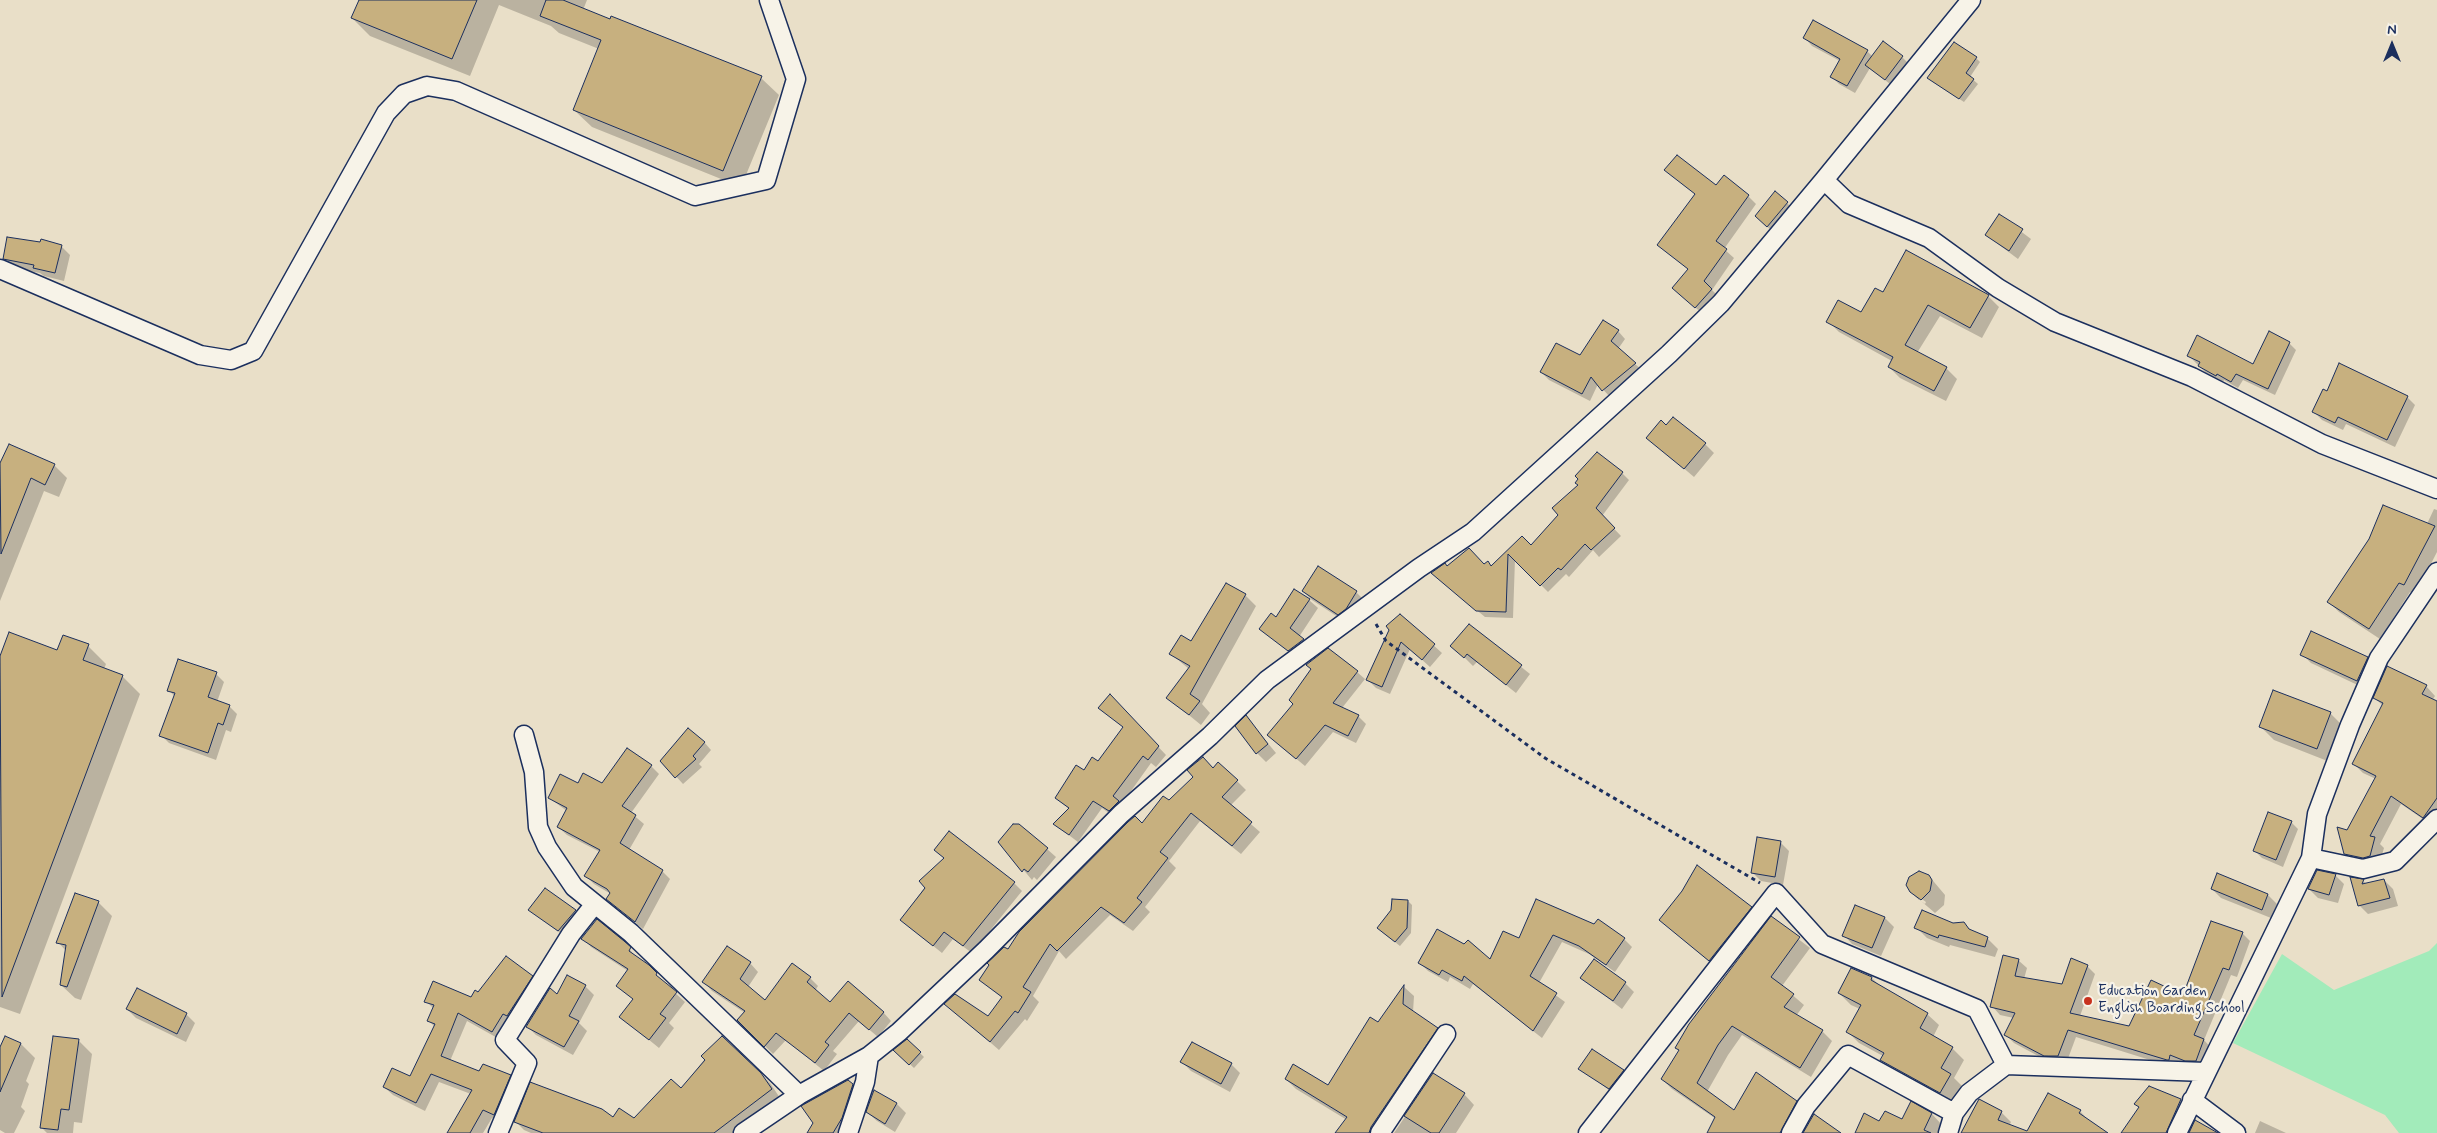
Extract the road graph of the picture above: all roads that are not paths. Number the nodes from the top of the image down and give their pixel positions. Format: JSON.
{"nodes":[{"id":1,"x":769,"y":0,"type":"edge"},
{"id":2,"x":1971,"y":0,"type":"edge"},
{"id":3,"x":1824,"y":180,"type":"junction"},
{"id":4,"x":0,"y":269,"type":"edge"},
{"id":5,"x":2437,"y":489,"type":"edge"},
{"id":6,"x":2437,"y":572,"type":"edge"},
{"id":7,"x":524,"y":735,"type":"dead end"},
{"id":8,"x":2437,"y":819,"type":"edge"},
{"id":9,"x":2310,"y":858,"type":"junction"},
{"id":10,"x":594,"y":905,"type":"junction"},
{"id":11,"x":1446,"y":1034,"type":"dead end"},
{"id":12,"x":869,"y":1056,"type":"junction"},
{"id":13,"x":2006,"y":1065,"type":"junction"},
{"id":14,"x":2206,"y":1072,"type":"junction"},
{"id":15,"x":799,"y":1095,"type":"junction"},
{"id":16,"x":2192,"y":1100,"type":"junction"},
{"id":17,"x":1954,"y":1113,"type":"junction"},
{"id":18,"x":498,"y":1133,"type":"edge"},
{"id":19,"x":743,"y":1133,"type":"edge"},
{"id":20,"x":848,"y":1133,"type":"edge"},
{"id":21,"x":1380,"y":1133,"type":"edge"},
{"id":22,"x":1588,"y":1133,"type":"edge"},
{"id":23,"x":1792,"y":1133,"type":"edge"},
{"id":24,"x":1948,"y":1133,"type":"edge"},
{"id":25,"x":2177,"y":1133,"type":"edge"},
{"id":26,"x":2236,"y":1133,"type":"edge"}],
"edges":[{"from":1,"to":4,"type":"street"},
{"from":2,"to":3,"type":"street"},
{"from":3,"to":5,"type":"street"},
{"from":3,"to":12,"type":"street"},
{"from":6,"to":9,"type":"street"},
{"from":7,"to":10,"type":"street"},
{"from":8,"to":9,"type":"street"},
{"from":9,"to":14,"type":"street"},
{"from":10,"to":15,"type":"street"},
{"from":10,"to":18,"type":"street"},
{"from":11,"to":21,"type":"street"},
{"from":12,"to":15,"type":"street"},
{"from":12,"to":20,"type":"street"},
{"from":13,"to":14,"type":"street"},
{"from":13,"to":17,"type":"street"},
{"from":13,"to":22,"type":"street"},
{"from":14,"to":16,"type":"street"},
{"from":15,"to":19,"type":"street"},
{"from":16,"to":25,"type":"street"},
{"from":16,"to":26,"type":"street"},
{"from":17,"to":23,"type":"street"},
{"from":17,"to":24,"type":"street"}]}
